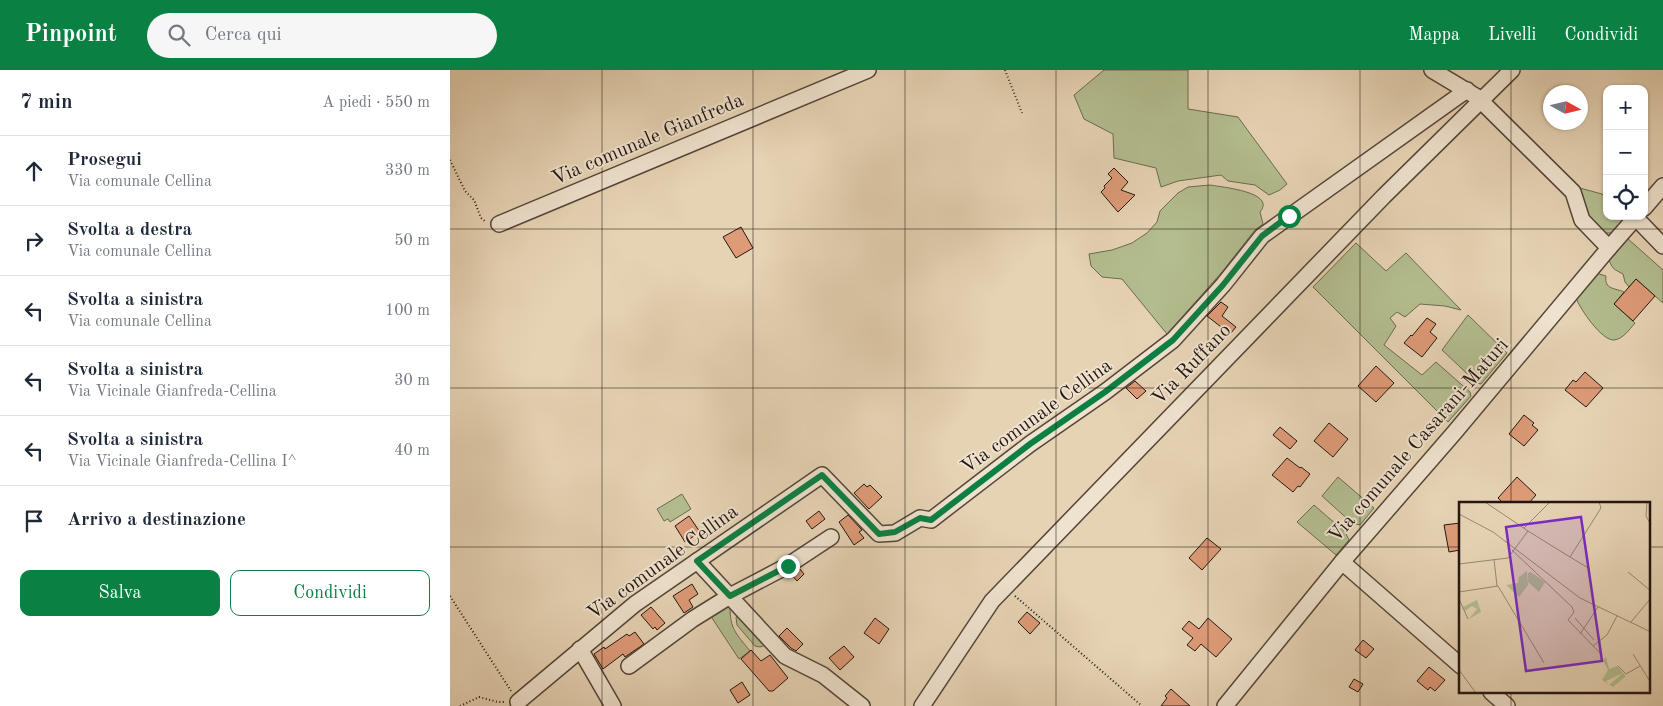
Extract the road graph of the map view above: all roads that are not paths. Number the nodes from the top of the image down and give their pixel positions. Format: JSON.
{"nodes":[{"id":1,"x":868,"y":70,"type":"edge"},
{"id":2,"x":1432,"y":70,"type":"edge"},
{"id":3,"x":1512,"y":70,"type":"edge"},
{"id":4,"x":1467,"y":90,"type":"junction"},
{"id":5,"x":1480,"y":100,"type":"junction"},
{"id":6,"x":1663,"y":186,"type":"edge"},
{"id":7,"x":1648,"y":204,"type":"edge"},
{"id":8,"x":1634,"y":220,"type":"edge"},
{"id":9,"x":1644,"y":220,"type":"edge"},
{"id":10,"x":499,"y":224,"type":"road end"},
{"id":11,"x":1663,"y":246,"type":"edge"},
{"id":12,"x":1610,"y":248,"type":"junction"},
{"id":13,"x":831,"y":537,"type":"dead end"},
{"id":14,"x":697,"y":561,"type":"junction"},
{"id":15,"x":1342,"y":562,"type":"junction"},
{"id":16,"x":730,"y":596,"type":"junction"},
{"id":17,"x":580,"y":649,"type":"junction"},
{"id":18,"x":1459,"y":665,"type":"edge"},
{"id":19,"x":630,"y":666,"type":"dead end"},
{"id":20,"x":1492,"y":694,"type":"edge"},
{"id":21,"x":518,"y":702,"type":"road end"},
{"id":22,"x":613,"y":706,"type":"edge"},
{"id":23,"x":862,"y":706,"type":"edge"},
{"id":24,"x":922,"y":706,"type":"edge"},
{"id":25,"x":1225,"y":706,"type":"edge"},
{"id":26,"x":1507,"y":706,"type":"edge"}],
"edges":[{"from":1,"to":10,"type":"street","name":"Via comunale Gianfreda"},
{"from":2,"to":4,"type":"street"},
{"from":3,"to":5,"type":"street","name":"Via Ruffano"},
{"from":4,"to":5,"type":"street"},
{"from":4,"to":14,"type":"street","name":"Via comunale Cellina"},
{"from":5,"to":12,"type":"street"},
{"from":5,"to":24,"type":"street","name":"Via Ruffano"},
{"from":6,"to":7,"type":"street","name":"Via comunale Casarani-Maturi"},
{"from":8,"to":12,"type":"street","name":"Via comunale Casarani-Maturi"},
{"from":9,"to":11,"type":"street"},
{"from":12,"to":15,"type":"street","name":"Via comunale Casarani-Maturi"},
{"from":13,"to":16,"type":"street"},
{"from":14,"to":16,"type":"street"},
{"from":14,"to":17,"type":"street","name":"Via comunale Cellina"},
{"from":15,"to":18,"type":"street","name":"Via comunale Casarani-Maturi"},
{"from":15,"to":25,"type":"street"},
{"from":16,"to":19,"type":"street"},
{"from":16,"to":23,"type":"street"},
{"from":17,"to":21,"type":"street","name":"Via comunale Cellina"},
{"from":17,"to":22,"type":"street"},
{"from":20,"to":26,"type":"street"}]}
